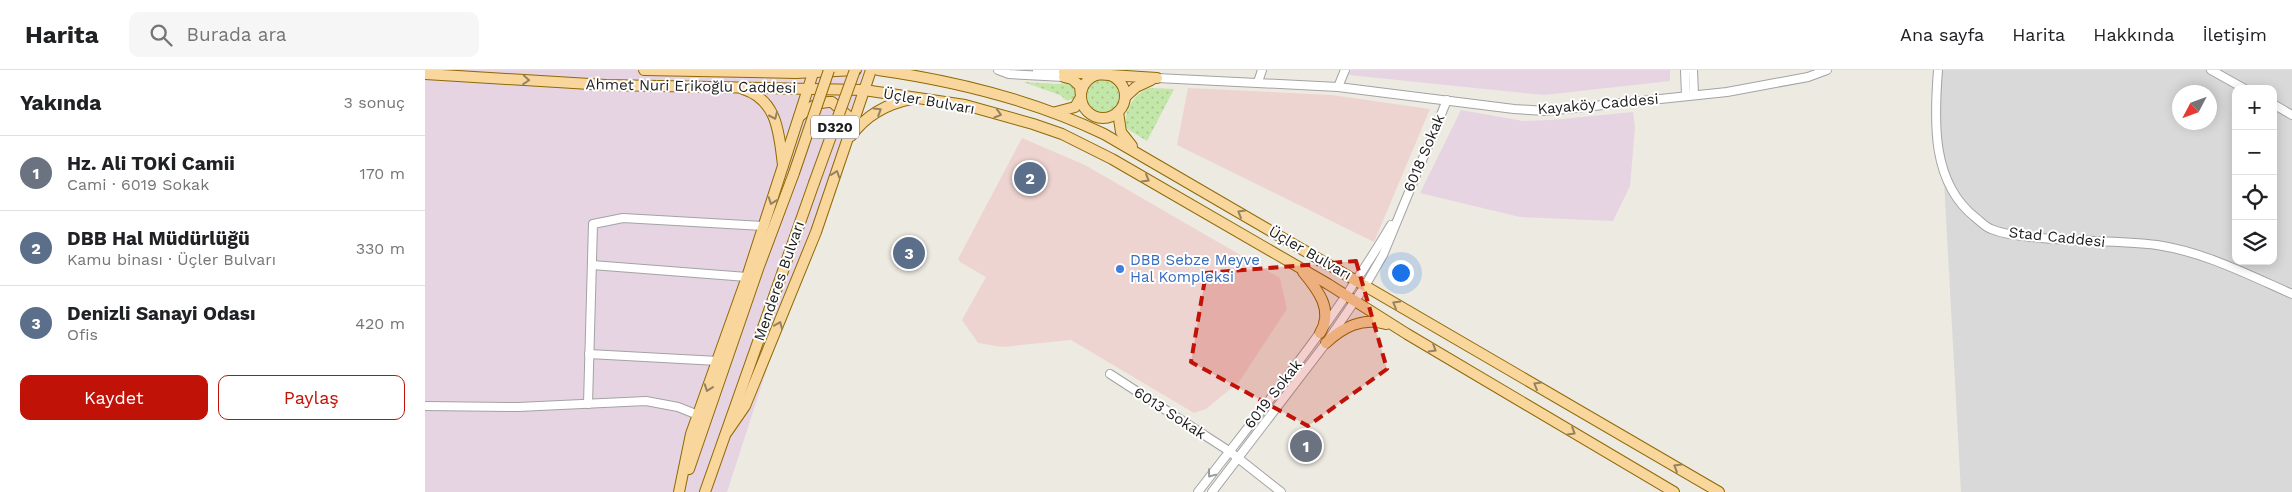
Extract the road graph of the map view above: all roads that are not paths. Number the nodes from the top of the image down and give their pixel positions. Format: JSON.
{"nodes":[{"id":1,"x":644,"y":70,"type":"edge"},
{"id":2,"x":829,"y":70,"type":"edge"},
{"id":3,"x":855,"y":70,"type":"edge"},
{"id":4,"x":871,"y":70,"type":"edge"},
{"id":5,"x":878,"y":70,"type":"edge"},
{"id":6,"x":910,"y":70,"type":"edge"},
{"id":7,"x":998,"y":70,"type":"edge"},
{"id":8,"x":1037,"y":70,"type":"edge"},
{"id":9,"x":1262,"y":70,"type":"edge"},
{"id":10,"x":1345,"y":70,"type":"edge"},
{"id":11,"x":1685,"y":70,"type":"edge"},
{"id":12,"x":1693,"y":70,"type":"edge"},
{"id":13,"x":1827,"y":70,"type":"edge"},
{"id":14,"x":1938,"y":70,"type":"edge"},
{"id":15,"x":2211,"y":70,"type":"edge"},
{"id":16,"x":763,"y":71,"type":"edge"},
{"id":17,"x":814,"y":71,"type":"edge"},
{"id":18,"x":1064,"y":75,"type":"junction"},
{"id":19,"x":1106,"y":75,"type":"junction"},
{"id":20,"x":425,"y":76,"type":"edge"},
{"id":21,"x":922,"y":76,"type":"junction"},
{"id":22,"x":1157,"y":78,"type":"junction"},
{"id":23,"x":1258,"y":82,"type":"junction"},
{"id":24,"x":2238,"y":85,"type":"edge"},
{"id":25,"x":737,"y":87,"type":"junction"},
{"id":26,"x":808,"y":88,"type":"junction"},
{"id":27,"x":1339,"y":88,"type":"junction"},
{"id":28,"x":864,"y":90,"type":"junction"},
{"id":29,"x":1082,"y":92,"type":"junction"},
{"id":30,"x":1690,"y":95,"type":"junction"},
{"id":31,"x":918,"y":97,"type":"junction"},
{"id":32,"x":1125,"y":97,"type":"junction"},
{"id":33,"x":1447,"y":100,"type":"junction"},
{"id":34,"x":2277,"y":106,"type":"edge"},
{"id":35,"x":1055,"y":112,"type":"junction"},
{"id":36,"x":1118,"y":112,"type":"junction"},
{"id":37,"x":2292,"y":115,"type":"edge"},
{"id":38,"x":799,"y":118,"type":"junction"},
{"id":39,"x":847,"y":141,"type":"junction"},
{"id":40,"x":1137,"y":153,"type":"junction"},
{"id":41,"x":783,"y":169,"type":"junction"},
{"id":42,"x":763,"y":226,"type":"junction"},
{"id":43,"x":1289,"y":261,"type":"junction"},
{"id":44,"x":592,"y":265,"type":"junction"},
{"id":45,"x":747,"y":277,"type":"junction"},
{"id":46,"x":1361,"y":283,"type":"junction"},
{"id":47,"x":2292,"y":294,"type":"edge"},
{"id":48,"x":1351,"y":299,"type":"junction"},
{"id":49,"x":1320,"y":333,"type":"junction"},
{"id":50,"x":1407,"y":334,"type":"junction"},
{"id":51,"x":1326,"y":343,"type":"junction"},
{"id":52,"x":589,"y":354,"type":"junction"},
{"id":53,"x":717,"y":361,"type":"junction"},
{"id":54,"x":1110,"y":374,"type":"dead end"},
{"id":55,"x":588,"y":404,"type":"junction"},
{"id":56,"x":425,"y":406,"type":"edge"},
{"id":57,"x":702,"y":417,"type":"junction"},
{"id":58,"x":727,"y":432,"type":"junction"},
{"id":59,"x":1229,"y":451,"type":"junction"},
{"id":60,"x":1238,"y":458,"type":"junction"},
{"id":61,"x":680,"y":492,"type":"edge"},
{"id":62,"x":705,"y":492,"type":"edge"},
{"id":63,"x":1198,"y":492,"type":"edge"},
{"id":64,"x":1212,"y":492,"type":"edge"},
{"id":65,"x":1281,"y":492,"type":"edge"},
{"id":66,"x":1674,"y":492,"type":"edge"},
{"id":67,"x":1719,"y":492,"type":"edge"}],
"edges":[{"from":1,"to":16,"type":"main road","name":"Ahmet Nuri Erikoğlu Caddesi"},
{"from":2,"to":57,"type":"main road","name":"Menderes Bulvarı","number":"D320","bridge":true},
{"from":3,"to":17,"type":"main road","name":"Ahmet Nuri Erikoğlu Caddesi"},
{"from":3,"to":58,"type":"main road","name":"Menderes Bulvarı","number":"D320","bridge":true},
{"from":4,"to":28,"type":"main road"},
{"from":5,"to":21,"type":"main road","name":"Üçler Bulvarı"},
{"from":6,"to":21,"type":"main road"},
{"from":7,"to":18,"type":"street"},
{"from":8,"to":18,"type":"street"},
{"from":9,"to":23,"type":"street"},
{"from":10,"to":27,"type":"street"},
{"from":11,"to":30,"type":"street"},
{"from":12,"to":30,"type":"street"},
{"from":13,"to":30,"type":"street","name":"Kayaköy Caddesi"},
{"from":14,"to":47,"type":"street","name":"Stad Caddesi"},
{"from":15,"to":24,"type":"street"},
{"from":16,"to":17,"type":"main road","name":"Ahmet Nuri Erikoğlu Caddesi"},
{"from":17,"to":26,"type":"main road"},
{"from":18,"to":19,"type":"main road"},
{"from":18,"to":29,"type":"main road"},
{"from":19,"to":22,"type":"main road"},
{"from":19,"to":29,"type":"main road"},
{"from":19,"to":32,"type":"main road"},
{"from":20,"to":25,"type":"main road","name":"Ahmet Nuri Erikoğlu Caddesi","one_way":true},
{"from":21,"to":35,"type":"main road","name":"Üçler Bulvarı"},
{"from":22,"to":23,"type":"street","name":"Kayaköy Caddesi"},
{"from":22,"to":32,"type":"main road"},
{"from":23,"to":27,"type":"street","name":"Kayaköy Caddesi"},
{"from":25,"to":26,"type":"main road","name":"Ahmet Nuri Erikoğlu Caddesi"},
{"from":25,"to":41,"type":"main road","one_way":true},
{"from":26,"to":28,"type":"main road","name":"Ahmet Nuri Erikoğlu Caddesi"},
{"from":26,"to":38,"type":"main road"},
{"from":27,"to":33,"type":"street","name":"Kayaköy Caddesi"},
{"from":28,"to":31,"type":"main road","name":"Üçler Bulvarı"},
{"from":28,"to":39,"type":"main road"},
{"from":29,"to":35,"type":"main road"},
{"from":29,"to":36,"type":"main road"},
{"from":30,"to":33,"type":"street","name":"Kayaköy Caddesi"},
{"from":39,"to":31,"type":"main road","one_way":true},
{"from":31,"to":43,"type":"main road","name":"Üçler Bulvarı","one_way":true},
{"from":32,"to":36,"type":"main road"},
{"from":33,"to":46,"type":"street","name":"6018 Sokak"},
{"from":34,"to":37,"type":"street"},
{"from":35,"to":40,"type":"main road","name":"Üçler Bulvarı"},
{"from":36,"to":40,"type":"main road"},
{"from":38,"to":39,"type":"main road"},
{"from":38,"to":41,"type":"main road"},
{"from":58,"to":39,"type":"main road","one_way":true},
{"from":46,"to":40,"type":"main road","name":"Üçler Bulvarı","one_way":true},
{"from":41,"to":42,"type":"main road","one_way":true},
{"from":42,"to":44,"type":"street"},
{"from":42,"to":45,"type":"main road"},
{"from":43,"to":48,"type":"main road","name":"Üçler Bulvarı"},
{"from":43,"to":49,"type":"main road"},
{"from":44,"to":45,"type":"street"},
{"from":44,"to":52,"type":"street"},
{"from":45,"to":53,"type":"main road"},
{"from":46,"to":48,"type":"street","name":"6018 Sokak"},
{"from":67,"to":46,"type":"main road","name":"Üçler Bulvarı","one_way":true},
{"from":48,"to":49,"type":"street","name":"6019 Sokak"},
{"from":48,"to":50,"type":"main road","name":"Üçler Bulvarı"},
{"from":48,"to":51,"type":"street","name":"6019 Sokak"},
{"from":49,"to":59,"type":"street","name":"6019 Sokak"},
{"from":50,"to":51,"type":"main road"},
{"from":50,"to":66,"type":"main road","name":"Üçler Bulvarı","one_way":true},
{"from":51,"to":60,"type":"street","name":"6019 Sokak"},
{"from":52,"to":53,"type":"street"},
{"from":52,"to":55,"type":"street"},
{"from":53,"to":57,"type":"main road","one_way":true},
{"from":54,"to":59,"type":"street","name":"6013 Sokak"},
{"from":55,"to":56,"type":"street"},
{"from":55,"to":57,"type":"street"},
{"from":57,"to":61,"type":"main road"},
{"from":58,"to":62,"type":"main road","name":"Menderes Bulvarı"},
{"from":59,"to":60,"type":"street","name":"6013 Sokak"},
{"from":59,"to":63,"type":"street","name":"6019 Sokak","one_way":true},
{"from":60,"to":64,"type":"street","name":"6019 Sokak"},
{"from":60,"to":65,"type":"street","name":"6013 Sokak"}]}
